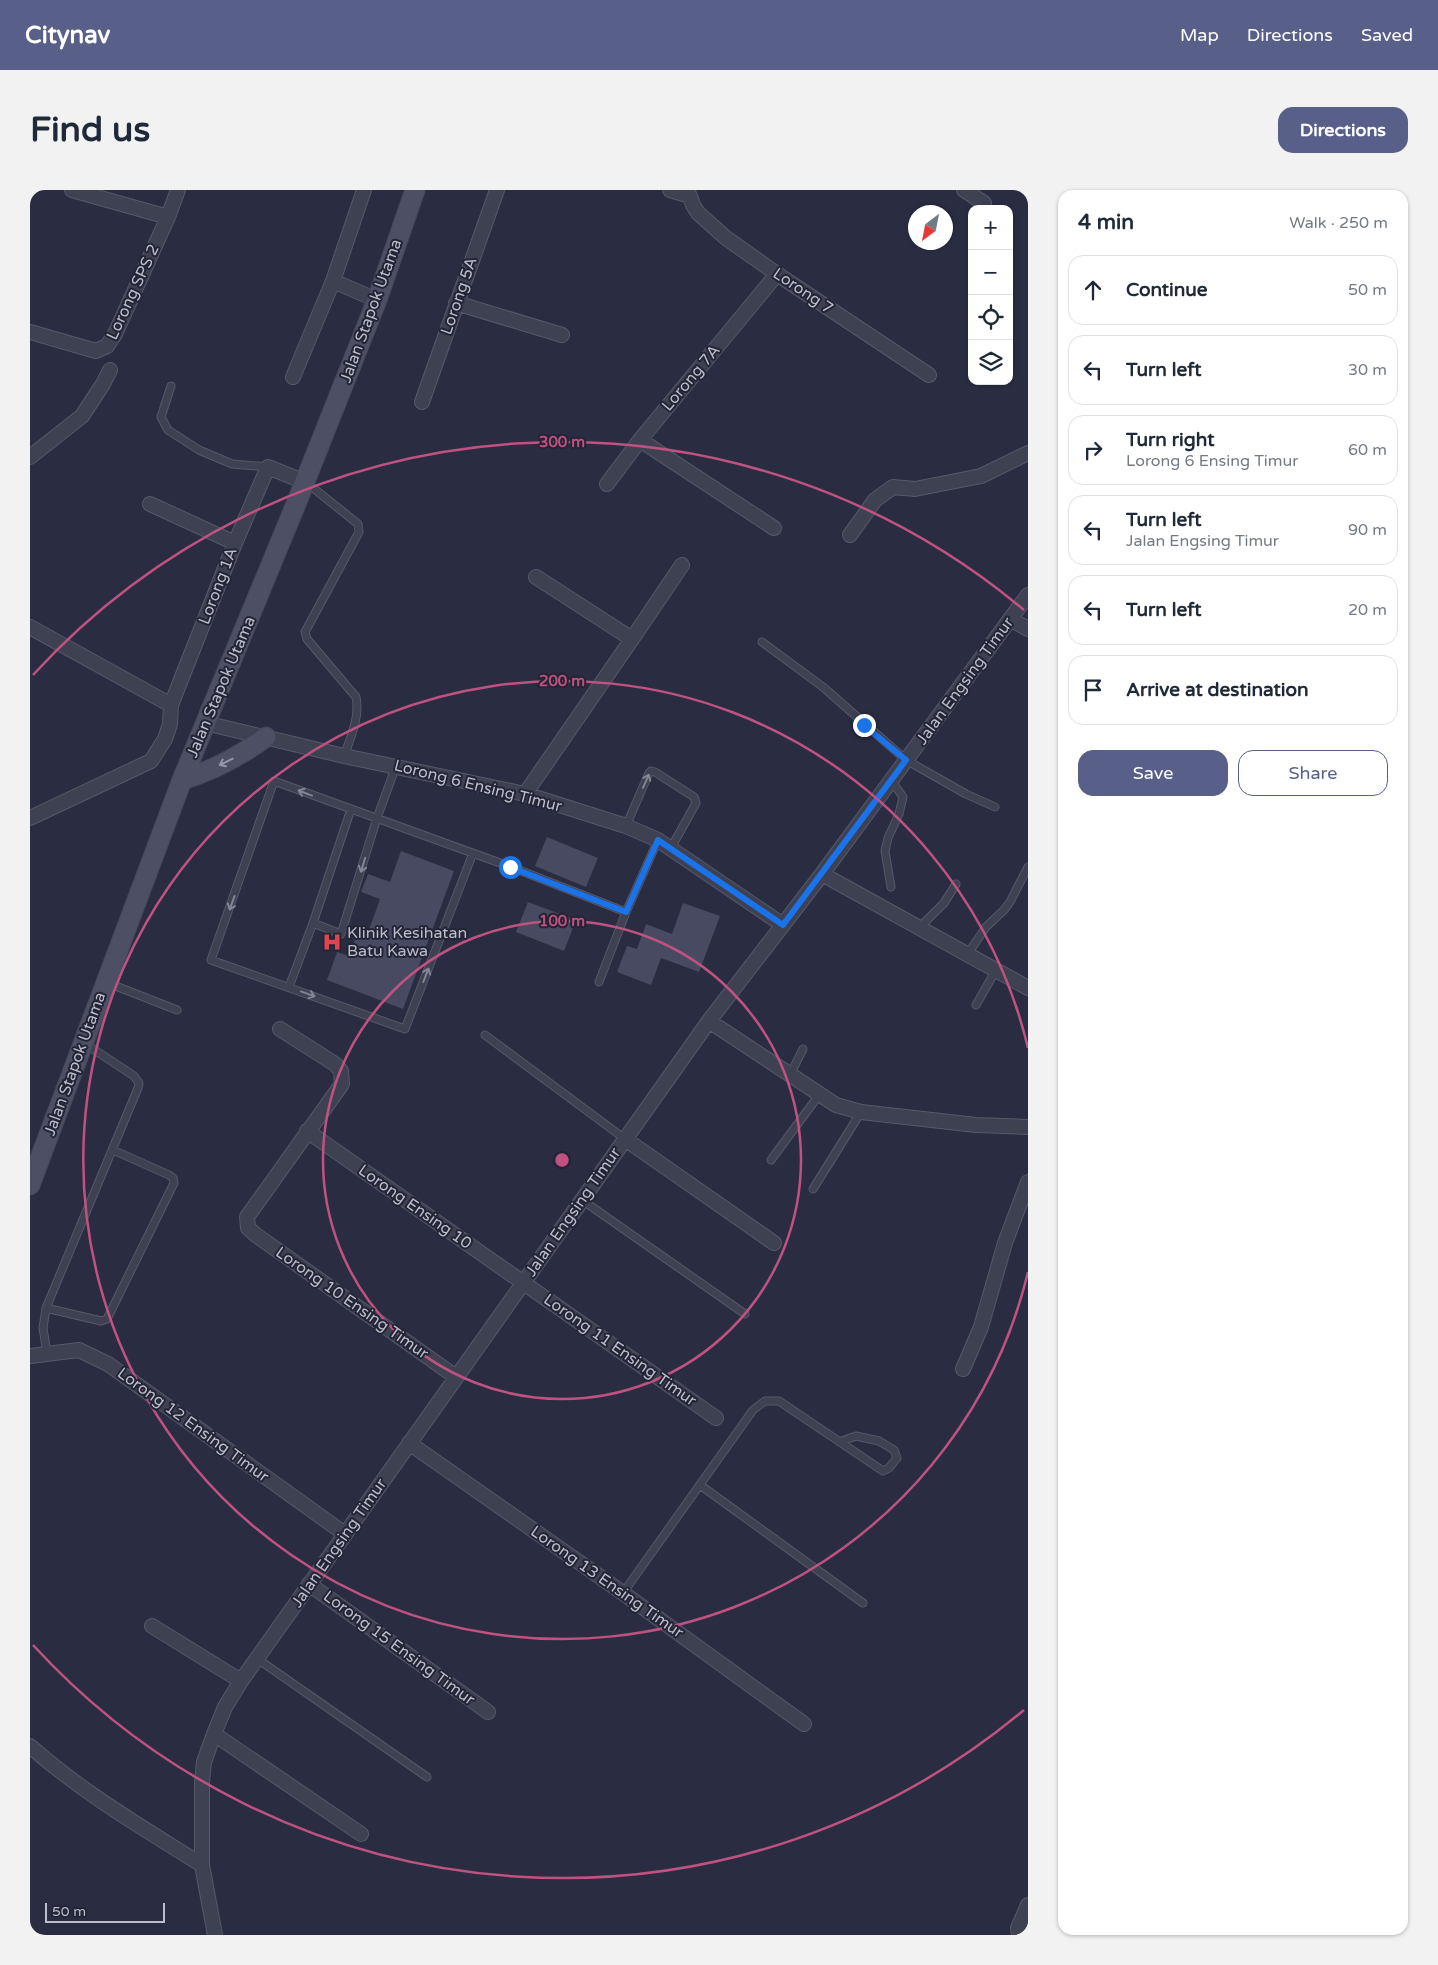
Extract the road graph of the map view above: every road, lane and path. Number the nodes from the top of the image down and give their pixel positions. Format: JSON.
{"nodes":[{"id":1,"x":72,"y":190,"type":"edge"},
{"id":2,"x":178,"y":190,"type":"edge"},
{"id":3,"x":364,"y":190,"type":"edge"},
{"id":4,"x":414,"y":190,"type":"edge"},
{"id":5,"x":496,"y":190,"type":"edge"},
{"id":6,"x":670,"y":190,"type":"edge"},
{"id":7,"x":964,"y":190,"type":"edge"},
{"id":8,"x":696,"y":193,"type":"edge"},
{"id":9,"x":984,"y":203,"type":"dead end"},
{"id":10,"x":168,"y":217,"type":"junction"},
{"id":11,"x":777,"y":274,"type":"junction"},
{"id":12,"x":332,"y":280,"type":"junction"},
{"id":13,"x":378,"y":300,"type":"junction"},
{"id":14,"x":456,"y":303,"type":"junction"},
{"id":15,"x":30,"y":332,"type":"edge"},
{"id":16,"x":562,"y":335,"type":"dead end"},
{"id":17,"x":110,"y":370,"type":"dead end"},
{"id":18,"x":929,"y":375,"type":"dead end"},
{"id":19,"x":293,"y":377,"type":"dead end"},
{"id":20,"x":171,"y":386,"type":"dead end"},
{"id":21,"x":422,"y":402,"type":"dead end"},
{"id":22,"x":640,"y":440,"type":"junction"},
{"id":23,"x":1028,"y":454,"type":"edge"},
{"id":24,"x":30,"y":457,"type":"edge"},
{"id":25,"x":268,"y":468,"type":"junction"},
{"id":26,"x":305,"y":482,"type":"junction"},
{"id":27,"x":607,"y":484,"type":"dead end"},
{"id":28,"x":150,"y":504,"type":"dead end"},
{"id":29,"x":774,"y":528,"type":"dead end"},
{"id":30,"x":850,"y":536,"type":"dead end"},
{"id":31,"x":234,"y":543,"type":"junction"},
{"id":32,"x":682,"y":564,"type":"dead end"},
{"id":33,"x":536,"y":577,"type":"dead end"},
{"id":34,"x":1028,"y":595,"type":"edge"},
{"id":35,"x":1010,"y":620,"type":"junction"},
{"id":36,"x":30,"y":627,"type":"edge"},
{"id":37,"x":1028,"y":629,"type":"edge"},
{"id":38,"x":632,"y":639,"type":"junction"},
{"id":39,"x":762,"y":642,"type":"dead end"},
{"id":40,"x":171,"y":705,"type":"junction"},
{"id":41,"x":206,"y":723,"type":"junction"},
{"id":42,"x":266,"y":737,"type":"junction"},
{"id":43,"x":344,"y":756,"type":"junction"},
{"id":44,"x":906,"y":760,"type":"junction"},
{"id":45,"x":396,"y":766,"type":"junction"},
{"id":46,"x":182,"y":780,"type":"junction"},
{"id":47,"x":891,"y":780,"type":"junction"},
{"id":48,"x":525,"y":794,"type":"junction"},
{"id":49,"x":995,"y":807,"type":"dead end"},
{"id":50,"x":351,"y":809,"type":"junction"},
{"id":51,"x":30,"y":818,"type":"edge"},
{"id":52,"x":377,"y":818,"type":"junction"},
{"id":53,"x":626,"y":826,"type":"junction"},
{"id":54,"x":658,"y":840,"type":"junction"},
{"id":55,"x":670,"y":848,"type":"junction"},
{"id":56,"x":473,"y":854,"type":"junction"},
{"id":57,"x":1028,"y":867,"type":"edge"},
{"id":58,"x":822,"y":874,"type":"junction"},
{"id":59,"x":956,"y":884,"type":"dead end"},
{"id":60,"x":891,"y":887,"type":"dead end"},
{"id":61,"x":626,"y":912,"type":"junction"},
{"id":62,"x":313,"y":923,"type":"junction"},
{"id":63,"x":783,"y":925,"type":"junction"},
{"id":64,"x":919,"y":928,"type":"junction"},
{"id":65,"x":967,"y":955,"type":"junction"},
{"id":66,"x":996,"y":970,"type":"junction"},
{"id":67,"x":105,"y":982,"type":"junction"},
{"id":68,"x":599,"y":982,"type":"dead end"},
{"id":69,"x":289,"y":987,"type":"junction"},
{"id":70,"x":1028,"y":988,"type":"edge"},
{"id":71,"x":976,"y":1005,"type":"dead end"},
{"id":72,"x":178,"y":1010,"type":"dead end"},
{"id":73,"x":709,"y":1021,"type":"junction"},
{"id":74,"x":280,"y":1029,"type":"dead end"},
{"id":75,"x":485,"y":1035,"type":"dead end"},
{"id":76,"x":84,"y":1042,"type":"junction"},
{"id":77,"x":803,"y":1049,"type":"dead end"},
{"id":78,"x":790,"y":1075,"type":"junction"},
{"id":79,"x":819,"y":1095,"type":"junction"},
{"id":80,"x":861,"y":1112,"type":"junction"},
{"id":81,"x":1028,"y":1127,"type":"edge"},
{"id":82,"x":307,"y":1131,"type":"junction"},
{"id":83,"x":625,"y":1139,"type":"junction"},
{"id":84,"x":112,"y":1150,"type":"junction"},
{"id":85,"x":771,"y":1160,"type":"dead end"},
{"id":86,"x":1028,"y":1182,"type":"edge"},
{"id":87,"x":30,"y":1185,"type":"edge"},
{"id":88,"x":813,"y":1189,"type":"dead end"},
{"id":89,"x":582,"y":1200,"type":"junction"},
{"id":90,"x":774,"y":1243,"type":"dead end"},
{"id":91,"x":523,"y":1282,"type":"junction"},
{"id":92,"x":46,"y":1308,"type":"junction"},
{"id":93,"x":745,"y":1314,"type":"dead end"},
{"id":94,"x":47,"y":1354,"type":"junction"},
{"id":95,"x":30,"y":1356,"type":"edge"},
{"id":96,"x":963,"y":1369,"type":"dead end"},
{"id":97,"x":456,"y":1377,"type":"junction"},
{"id":98,"x":716,"y":1418,"type":"dead end"},
{"id":99,"x":839,"y":1442,"type":"junction"},
{"id":100,"x":410,"y":1443,"type":"junction"},
{"id":101,"x":700,"y":1485,"type":"junction"},
{"id":102,"x":345,"y":1534,"type":"junction"},
{"id":103,"x":309,"y":1584,"type":"junction"},
{"id":104,"x":623,"y":1593,"type":"junction"},
{"id":105,"x":863,"y":1603,"type":"dead end"},
{"id":106,"x":152,"y":1626,"type":"dead end"},
{"id":107,"x":256,"y":1658,"type":"junction"},
{"id":108,"x":240,"y":1681,"type":"junction"},
{"id":109,"x":488,"y":1712,"type":"dead end"},
{"id":110,"x":804,"y":1724,"type":"dead end"},
{"id":111,"x":214,"y":1734,"type":"junction"},
{"id":112,"x":30,"y":1746,"type":"edge"},
{"id":113,"x":427,"y":1777,"type":"dead end"},
{"id":114,"x":361,"y":1834,"type":"dead end"},
{"id":115,"x":202,"y":1865,"type":"junction"},
{"id":116,"x":1028,"y":1905,"type":"edge"},
{"id":117,"x":215,"y":1935,"type":"edge"},
{"id":118,"x":1019,"y":1935,"type":"edge"}],
"edges":[{"from":1,"to":10,"type":"street"},
{"from":2,"to":10,"type":"street","name":"Lorong SPS 2"},
{"from":3,"to":12,"type":"street"},
{"from":4,"to":13,"type":"main road","name":"Jalan Stapok Utama"},
{"from":5,"to":14,"type":"street","name":"Lorong 5A"},
{"from":6,"to":8,"type":"street"},
{"from":7,"to":9,"type":"street"},
{"from":8,"to":11,"type":"street","name":"Lorong 7"},
{"from":10,"to":15,"type":"street","name":"Lorong SPS 2"},
{"from":11,"to":18,"type":"street","name":"Lorong 7"},
{"from":11,"to":22,"type":"street","name":"Lorong 7A"},
{"from":12,"to":13,"type":"street"},
{"from":12,"to":19,"type":"street"},
{"from":13,"to":26,"type":"main road","name":"Jalan Stapok Utama"},
{"from":14,"to":16,"type":"street"},
{"from":14,"to":21,"type":"street","name":"Lorong 5A"},
{"from":17,"to":24,"type":"street"},
{"from":20,"to":25,"type":"lane"},
{"from":22,"to":27,"type":"street","name":"Lorong 7A"},
{"from":22,"to":29,"type":"street"},
{"from":23,"to":30,"type":"street"},
{"from":25,"to":26,"type":"street"},
{"from":25,"to":31,"type":"street","name":"Lorong 1A"},
{"from":26,"to":41,"type":"main road","name":"Jalan Stapok Utama"},
{"from":26,"to":43,"type":"lane"},
{"from":28,"to":31,"type":"street"},
{"from":31,"to":40,"type":"street","name":"Lorong 1A"},
{"from":32,"to":38,"type":"street"},
{"from":33,"to":38,"type":"street"},
{"from":34,"to":35,"type":"street","name":"Jalan Engsing Timur"},
{"from":35,"to":37,"type":"street"},
{"from":35,"to":44,"type":"street","name":"Jalan Engsing Timur"},
{"from":36,"to":40,"type":"street"},
{"from":38,"to":48,"type":"street"},
{"from":39,"to":44,"type":"lane"},
{"from":40,"to":51,"type":"street","name":"Lorong 1A"},
{"from":41,"to":42,"type":"street","name":"Lorong 6 Ensing Timur"},
{"from":41,"to":46,"type":"main road","name":"Jalan Stapok Utama"},
{"from":42,"to":43,"type":"street","name":"Lorong 6 Ensing Timur"},
{"from":42,"to":46,"type":"main road","one_way":true},
{"from":43,"to":45,"type":"street","name":"Lorong 6 Ensing Timur"},
{"from":44,"to":47,"type":"street","name":"Jalan Engsing Timur"},
{"from":44,"to":49,"type":"lane"},
{"from":45,"to":48,"type":"street","name":"Lorong 6 Ensing Timur"},
{"from":45,"to":52,"type":"lane"},
{"from":46,"to":67,"type":"main road","name":"Jalan Stapok Utama"},
{"from":47,"to":58,"type":"street","name":"Jalan Engsing Timur"},
{"from":47,"to":60,"type":"lane"},
{"from":48,"to":53,"type":"street","name":"Lorong 6 Ensing Timur"},
{"from":50,"to":52,"type":"lane"},
{"from":50,"to":62,"type":"lane"},
{"from":50,"to":69,"type":"lane","one_way":true},
{"from":52,"to":56,"type":"lane"},
{"from":52,"to":62,"type":"lane","one_way":true},
{"from":53,"to":54,"type":"street","name":"Lorong 6 Ensing Timur"},
{"from":53,"to":55,"type":"lane","one_way":true},
{"from":54,"to":55,"type":"street","name":"Lorong 6 Ensing Timur"},
{"from":54,"to":61,"type":"lane"},
{"from":55,"to":63,"type":"street","name":"Lorong 6 Ensing Timur"},
{"from":56,"to":61,"type":"lane"},
{"from":69,"to":56,"type":"lane","one_way":true},
{"from":57,"to":65,"type":"lane"},
{"from":58,"to":63,"type":"street","name":"Jalan Engsing Timur"},
{"from":58,"to":64,"type":"street"},
{"from":59,"to":64,"type":"lane"},
{"from":61,"to":68,"type":"lane"},
{"from":62,"to":69,"type":"lane"},
{"from":63,"to":73,"type":"street","name":"Jalan Engsing Timur"},
{"from":64,"to":65,"type":"street"},
{"from":65,"to":66,"type":"street"},
{"from":66,"to":70,"type":"street"},
{"from":66,"to":71,"type":"lane"},
{"from":67,"to":72,"type":"lane"},
{"from":67,"to":76,"type":"main road","name":"Jalan Stapok Utama"},
{"from":73,"to":78,"type":"street"},
{"from":73,"to":83,"type":"street","name":"Jalan Engsing Timur"},
{"from":74,"to":82,"type":"street"},
{"from":75,"to":83,"type":"lane"},
{"from":76,"to":84,"type":"lane"},
{"from":76,"to":87,"type":"main road","name":"Jalan Stapok Utama"},
{"from":77,"to":78,"type":"lane"},
{"from":78,"to":79,"type":"street"},
{"from":79,"to":80,"type":"street"},
{"from":79,"to":85,"type":"lane"},
{"from":80,"to":81,"type":"street"},
{"from":80,"to":88,"type":"lane"},
{"from":82,"to":91,"type":"street","name":"Lorong Ensing 10"},
{"from":82,"to":97,"type":"street","name":"Lorong 10 Ensing Timur"},
{"from":83,"to":89,"type":"street","name":"Jalan Engsing Timur"},
{"from":83,"to":90,"type":"street"},
{"from":84,"to":92,"type":"lane"},
{"from":84,"to":92,"type":"lane"},
{"from":86,"to":96,"type":"street"},
{"from":89,"to":91,"type":"street","name":"Jalan Engsing Timur"},
{"from":89,"to":93,"type":"lane"},
{"from":91,"to":97,"type":"street","name":"Jalan Engsing Timur"},
{"from":91,"to":98,"type":"street","name":"Lorong 11 Ensing Timur"},
{"from":92,"to":94,"type":"lane"},
{"from":94,"to":95,"type":"street","name":"Lorong 12 Ensing Timur"},
{"from":94,"to":102,"type":"street","name":"Lorong 12 Ensing Timur"},
{"from":97,"to":100,"type":"street","name":"Jalan Engsing Timur"},
{"from":99,"to":99,"type":"lane"},
{"from":99,"to":101,"type":"lane"},
{"from":100,"to":102,"type":"street","name":"Jalan Engsing Timur"},
{"from":100,"to":104,"type":"street","name":"Lorong 13 Ensing Timur"},
{"from":101,"to":104,"type":"lane"},
{"from":101,"to":105,"type":"lane"},
{"from":102,"to":103,"type":"street","name":"Jalan Engsing Timur"},
{"from":103,"to":107,"type":"street","name":"Jalan Engsing Timur"},
{"from":103,"to":109,"type":"street","name":"Lorong 15 Ensing Timur"},
{"from":104,"to":110,"type":"street","name":"Lorong 13 Ensing Timur"},
{"from":106,"to":108,"type":"street"},
{"from":107,"to":108,"type":"street","name":"Jalan Engsing Timur"},
{"from":107,"to":113,"type":"lane"},
{"from":108,"to":111,"type":"street","name":"Jalan Engsing Timur"},
{"from":111,"to":114,"type":"street"},
{"from":111,"to":115,"type":"street","name":"Jalan Engsing Timur"},
{"from":112,"to":115,"type":"street"},
{"from":115,"to":117,"type":"street","name":"Jalan Engsing Timur"},
{"from":116,"to":118,"type":"street"}]}
